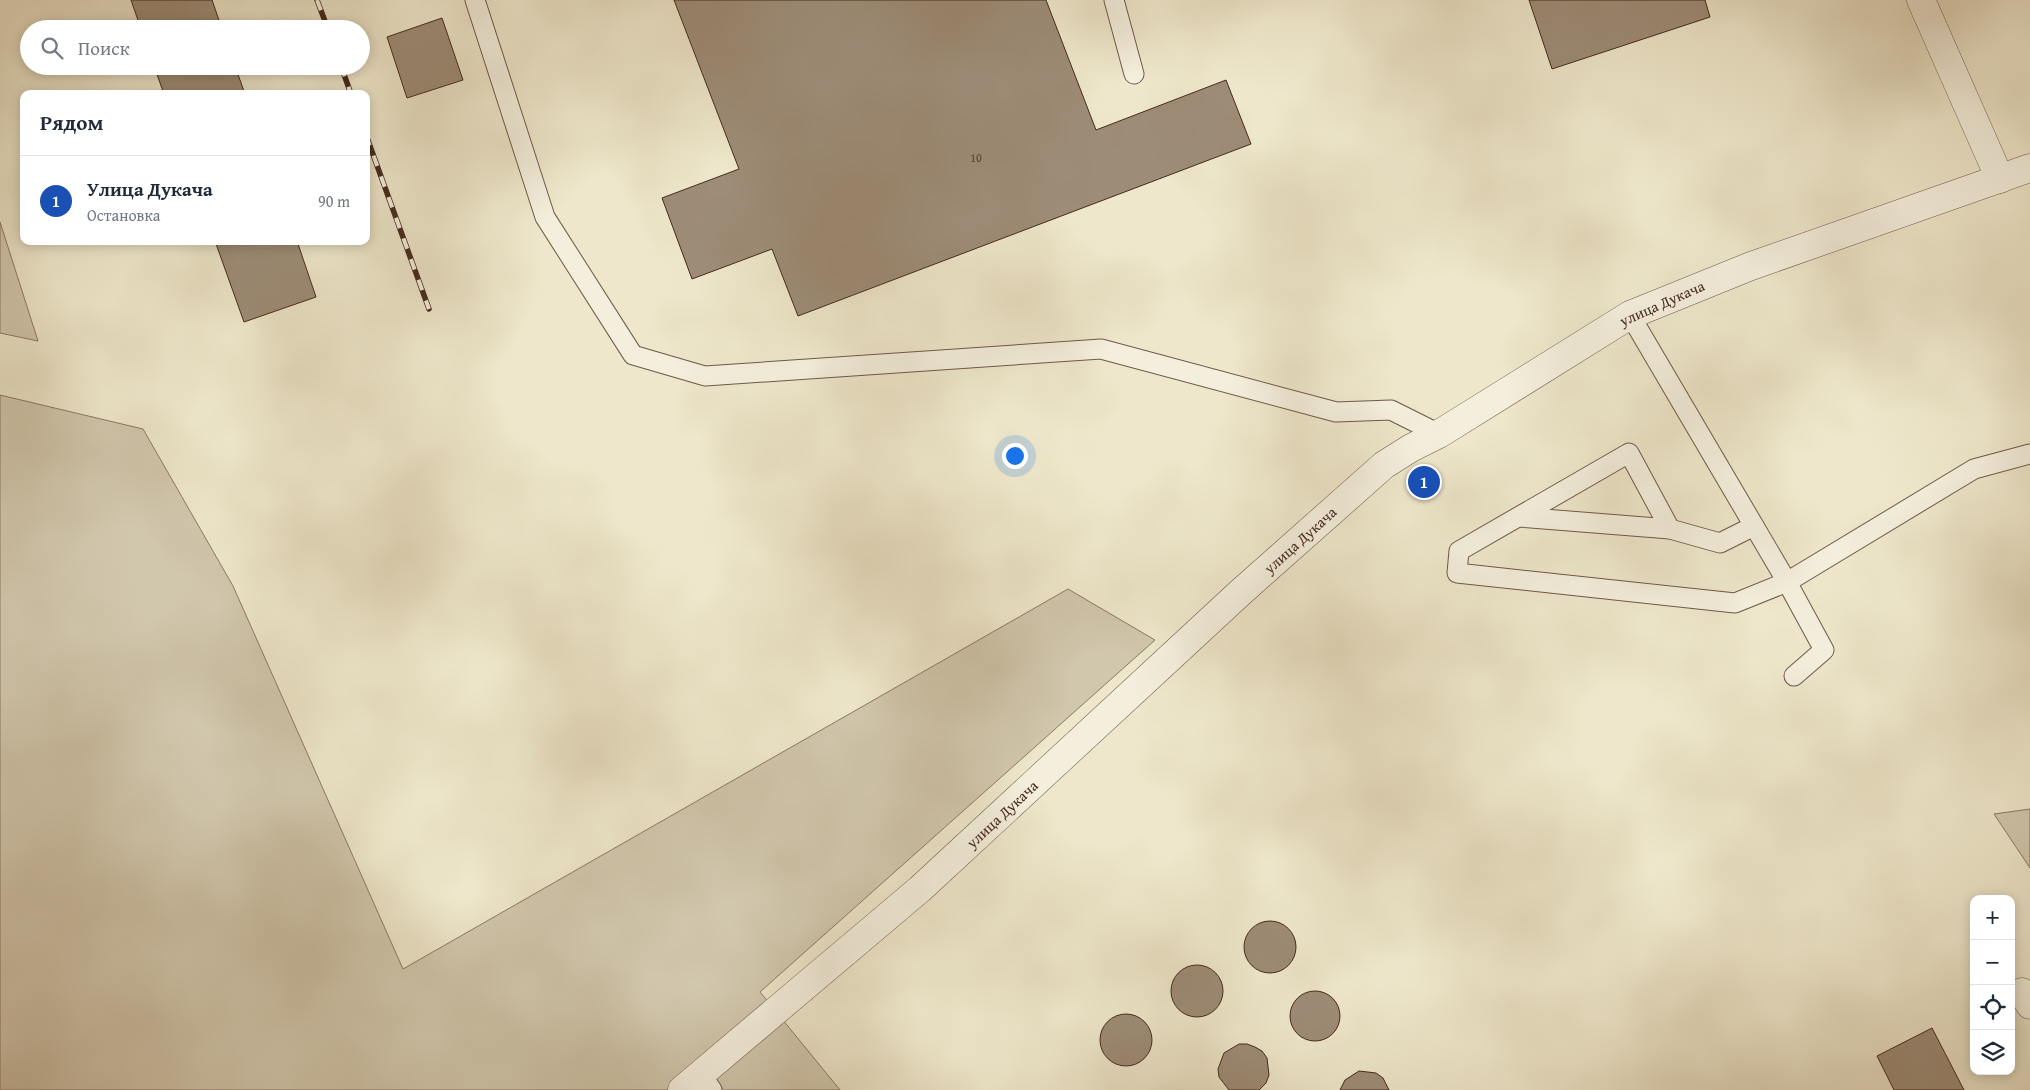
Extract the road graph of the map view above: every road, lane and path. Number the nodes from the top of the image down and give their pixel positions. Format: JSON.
{"nodes":[{"id":1,"x":474,"y":0,"type":"edge"},
{"id":2,"x":1114,"y":0,"type":"edge"},
{"id":3,"x":1921,"y":0,"type":"edge"},
{"id":4,"x":1134,"y":74,"type":"dead end"},
{"id":5,"x":2030,"y":168,"type":"edge"},
{"id":6,"x":2000,"y":179,"type":"junction"},
{"id":7,"x":1630,"y":315,"type":"junction"},
{"id":8,"x":1439,"y":434,"type":"junction"},
{"id":9,"x":2030,"y":454,"type":"edge"},
{"id":10,"x":1519,"y":517,"type":"junction"},
{"id":11,"x":1754,"y":526,"type":"junction"},
{"id":12,"x":1670,"y":529,"type":"junction"},
{"id":13,"x":1787,"y":582,"type":"junction"},
{"id":14,"x":1794,"y":676,"type":"dead end"},
{"id":15,"x":698,"y":1085,"type":"edge"}],
"edges":[{"from":1,"to":8,"type":"lane"},
{"from":2,"to":4,"type":"lane"},
{"from":3,"to":6,"type":"street"},
{"from":5,"to":6,"type":"street","name":"улица Дукача"},
{"from":6,"to":7,"type":"street","name":"улица Дукача"},
{"from":7,"to":8,"type":"street","name":"улица Дукача"},
{"from":7,"to":11,"type":"lane"},
{"from":8,"to":15,"type":"street","name":"улица Дукача"},
{"from":9,"to":13,"type":"lane"},
{"from":10,"to":12,"type":"lane"},
{"from":10,"to":12,"type":"lane"},
{"from":10,"to":13,"type":"lane"},
{"from":11,"to":12,"type":"lane"},
{"from":11,"to":13,"type":"lane"},
{"from":13,"to":14,"type":"lane"}]}
